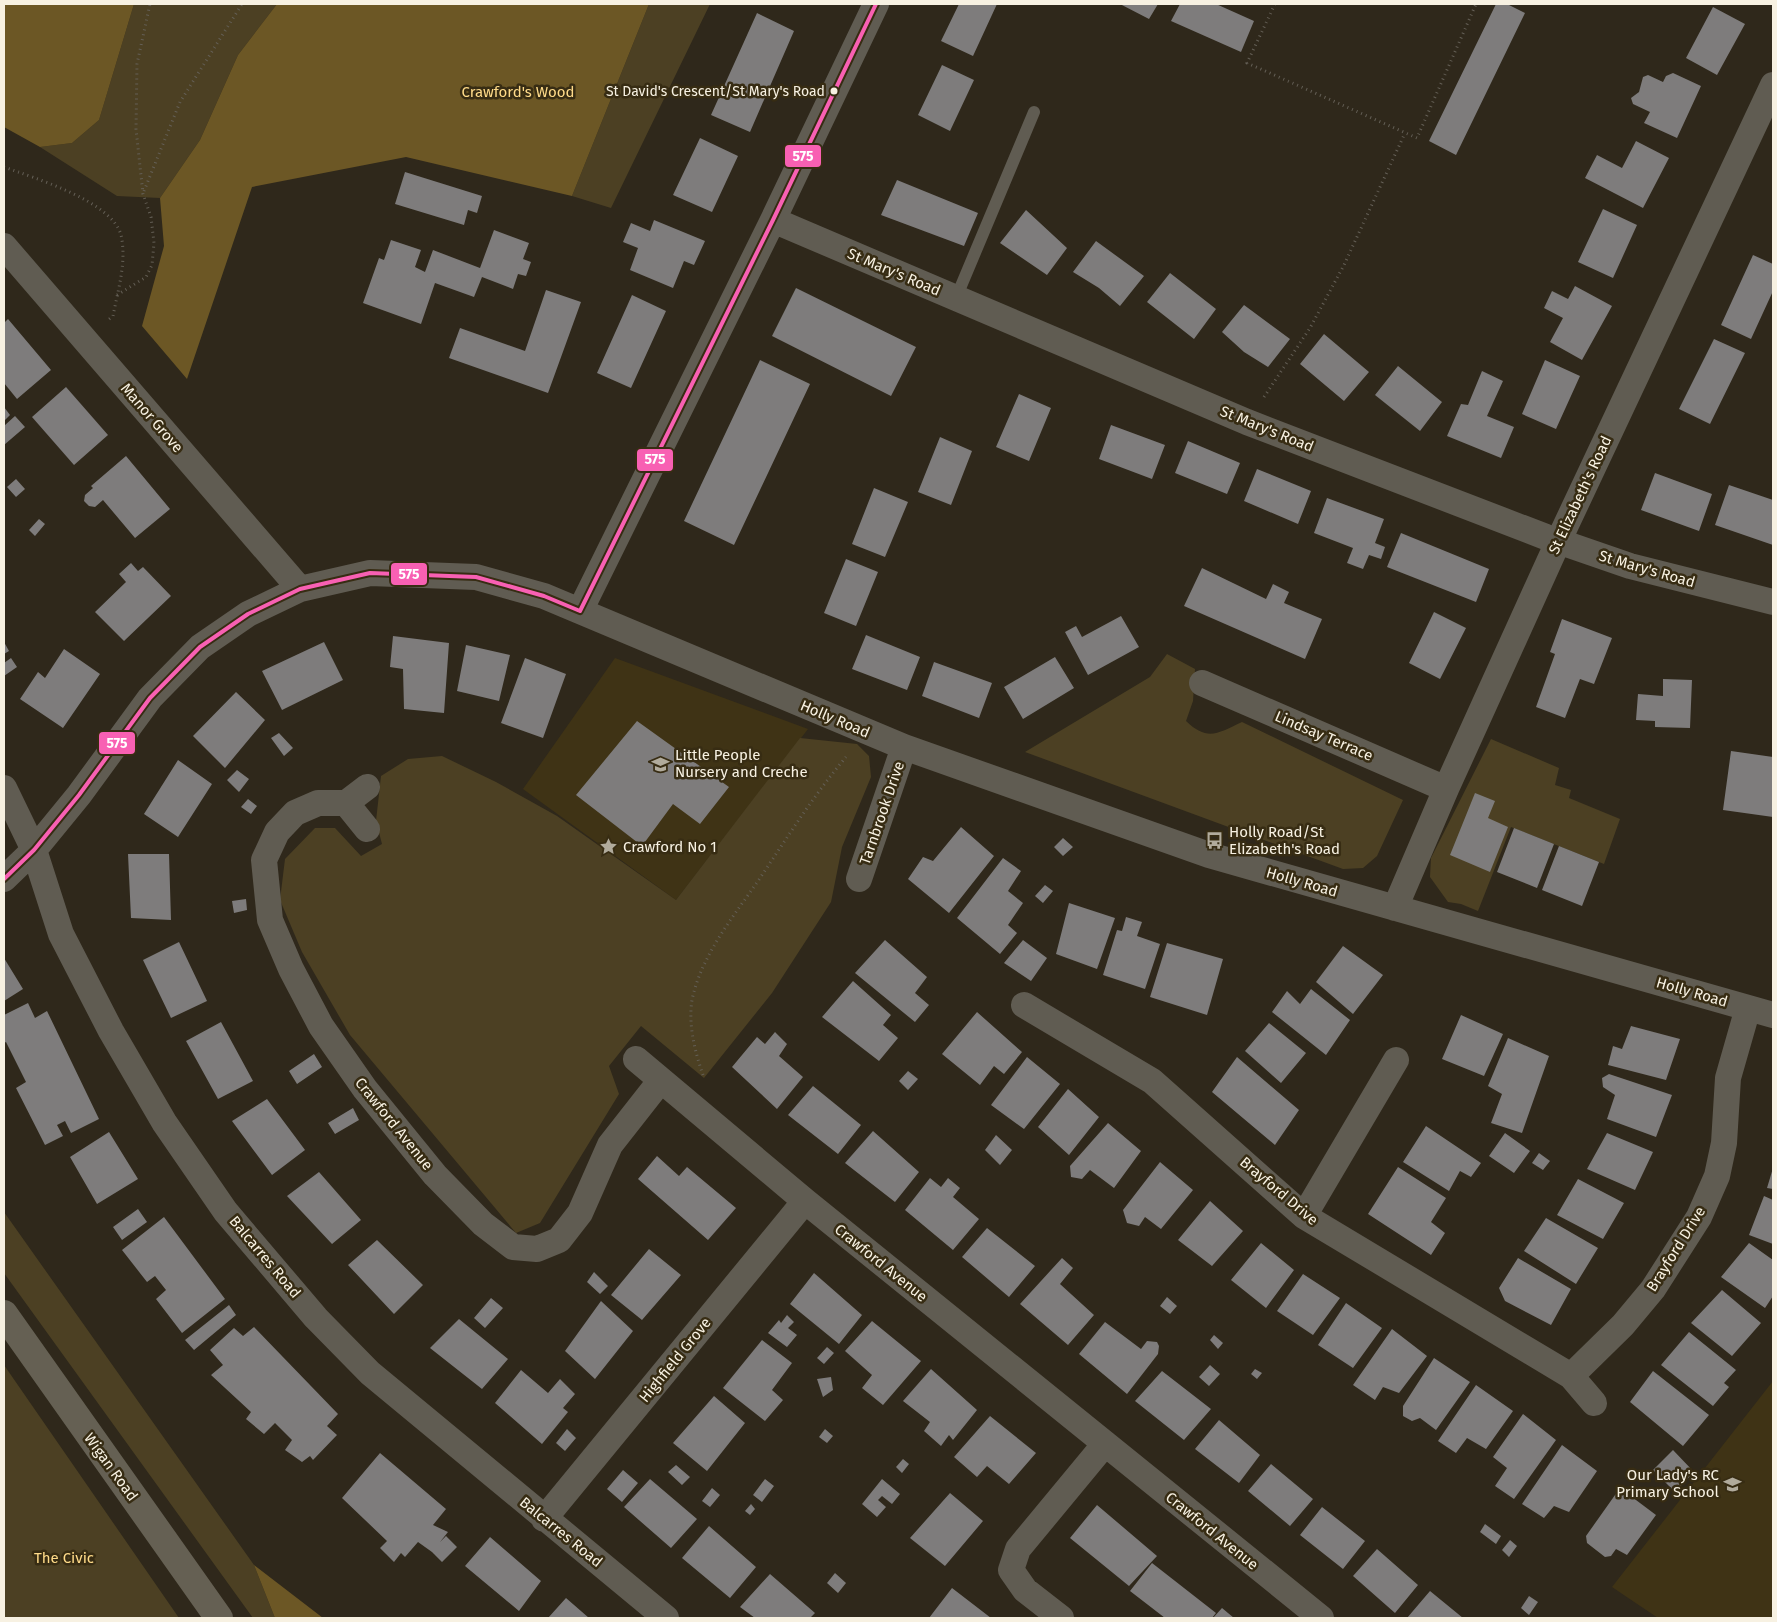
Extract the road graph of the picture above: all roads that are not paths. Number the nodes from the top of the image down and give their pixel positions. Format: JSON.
{"nodes":[{"id":1,"x":876,"y":4,"type":"edge"},
{"id":2,"x":1773,"y":85,"type":"edge"},
{"id":3,"x":1034,"y":112,"type":"dead end"},
{"id":4,"x":774,"y":220,"type":"junction"},
{"id":5,"x":4,"y":246,"type":"edge"},
{"id":6,"x":956,"y":298,"type":"junction"},
{"id":7,"x":1558,"y":542,"type":"junction"},
{"id":8,"x":300,"y":589,"type":"junction"},
{"id":9,"x":1773,"y":602,"type":"edge"},
{"id":10,"x":580,"y":612,"type":"junction"},
{"id":11,"x":1202,"y":683,"type":"dead end"},
{"id":12,"x":904,"y":747,"type":"junction"},
{"id":13,"x":367,"y":786,"type":"dead end"},
{"id":14,"x":4,"y":788,"type":"edge"},
{"id":15,"x":1446,"y":789,"type":"junction"},
{"id":16,"x":346,"y":803,"type":"junction"},
{"id":17,"x":367,"y":829,"type":"dead end"},
{"id":18,"x":34,"y":850,"type":"junction"},
{"id":19,"x":859,"y":879,"type":"dead end"},
{"id":20,"x":4,"y":880,"type":"edge"},
{"id":21,"x":1395,"y":908,"type":"junction"},
{"id":22,"x":1024,"y":1005,"type":"dead end"},
{"id":23,"x":1748,"y":1008,"type":"junction"},
{"id":24,"x":1773,"y":1015,"type":"edge"},
{"id":25,"x":636,"y":1059,"type":"dead end"},
{"id":26,"x":1396,"y":1060,"type":"dead end"},
{"id":27,"x":661,"y":1080,"type":"junction"},
{"id":28,"x":805,"y":1202,"type":"junction"},
{"id":29,"x":1304,"y":1216,"type":"junction"},
{"id":30,"x":4,"y":1314,"type":"edge"},
{"id":31,"x":1571,"y":1376,"type":"junction"},
{"id":32,"x":1594,"y":1403,"type":"dead end"},
{"id":33,"x":1104,"y":1445,"type":"junction"},
{"id":34,"x":544,"y":1519,"type":"junction"},
{"id":35,"x":219,"y":1618,"type":"edge"},
{"id":36,"x":666,"y":1618,"type":"edge"},
{"id":37,"x":1060,"y":1618,"type":"edge"},
{"id":38,"x":1321,"y":1618,"type":"edge"}],
"edges":[{"from":1,"to":4,"type":"street"},
{"from":2,"to":7,"type":"street","name":"St Elizabeth's Road"},
{"from":3,"to":6,"type":"lane"},
{"from":4,"to":6,"type":"street","name":"St Mary's Road"},
{"from":4,"to":10,"type":"street"},
{"from":5,"to":8,"type":"street","name":"Manor Grove"},
{"from":6,"to":7,"type":"street","name":"St Mary's Road"},
{"from":7,"to":9,"type":"street","name":"St Mary's Road"},
{"from":7,"to":15,"type":"street","name":"St Elizabeth's Road"},
{"from":8,"to":10,"type":"street","name":"Holly Road"},
{"from":8,"to":18,"type":"street","name":"Holly Road"},
{"from":10,"to":12,"type":"street","name":"Holly Road"},
{"from":11,"to":15,"type":"street","name":"Lindsay Terrace"},
{"from":12,"to":19,"type":"street","name":"Tarnbrook Drive"},
{"from":12,"to":21,"type":"street","name":"Holly Road"},
{"from":13,"to":16,"type":"street"},
{"from":14,"to":18,"type":"street","name":"Balcarres Road"},
{"from":15,"to":21,"type":"street","name":"St Elizabeth's Road"},
{"from":16,"to":17,"type":"street"},
{"from":16,"to":27,"type":"street","name":"Crawford Avenue"},
{"from":18,"to":20,"type":"street","name":"Holly Road"},
{"from":18,"to":34,"type":"street","name":"Balcarres Road"},
{"from":21,"to":23,"type":"street","name":"Holly Road"},
{"from":22,"to":29,"type":"street","name":"Brayford Drive"},
{"from":23,"to":24,"type":"street","name":"Holly Road"},
{"from":23,"to":31,"type":"street","name":"Brayford Drive"},
{"from":25,"to":27,"type":"street","name":"Crawford Avenue"},
{"from":26,"to":29,"type":"street"},
{"from":27,"to":28,"type":"street","name":"Crawford Avenue"},
{"from":28,"to":33,"type":"street","name":"Crawford Avenue"},
{"from":28,"to":34,"type":"street","name":"Highfield Grove"},
{"from":29,"to":31,"type":"street","name":"Brayford Drive"},
{"from":30,"to":35,"type":"main road","name":"Wigan Road"},
{"from":31,"to":32,"type":"street","name":"Brayford Drive"},
{"from":33,"to":37,"type":"street"},
{"from":33,"to":38,"type":"street","name":"Crawford Avenue"},
{"from":34,"to":36,"type":"street","name":"Balcarres Road"}]}
